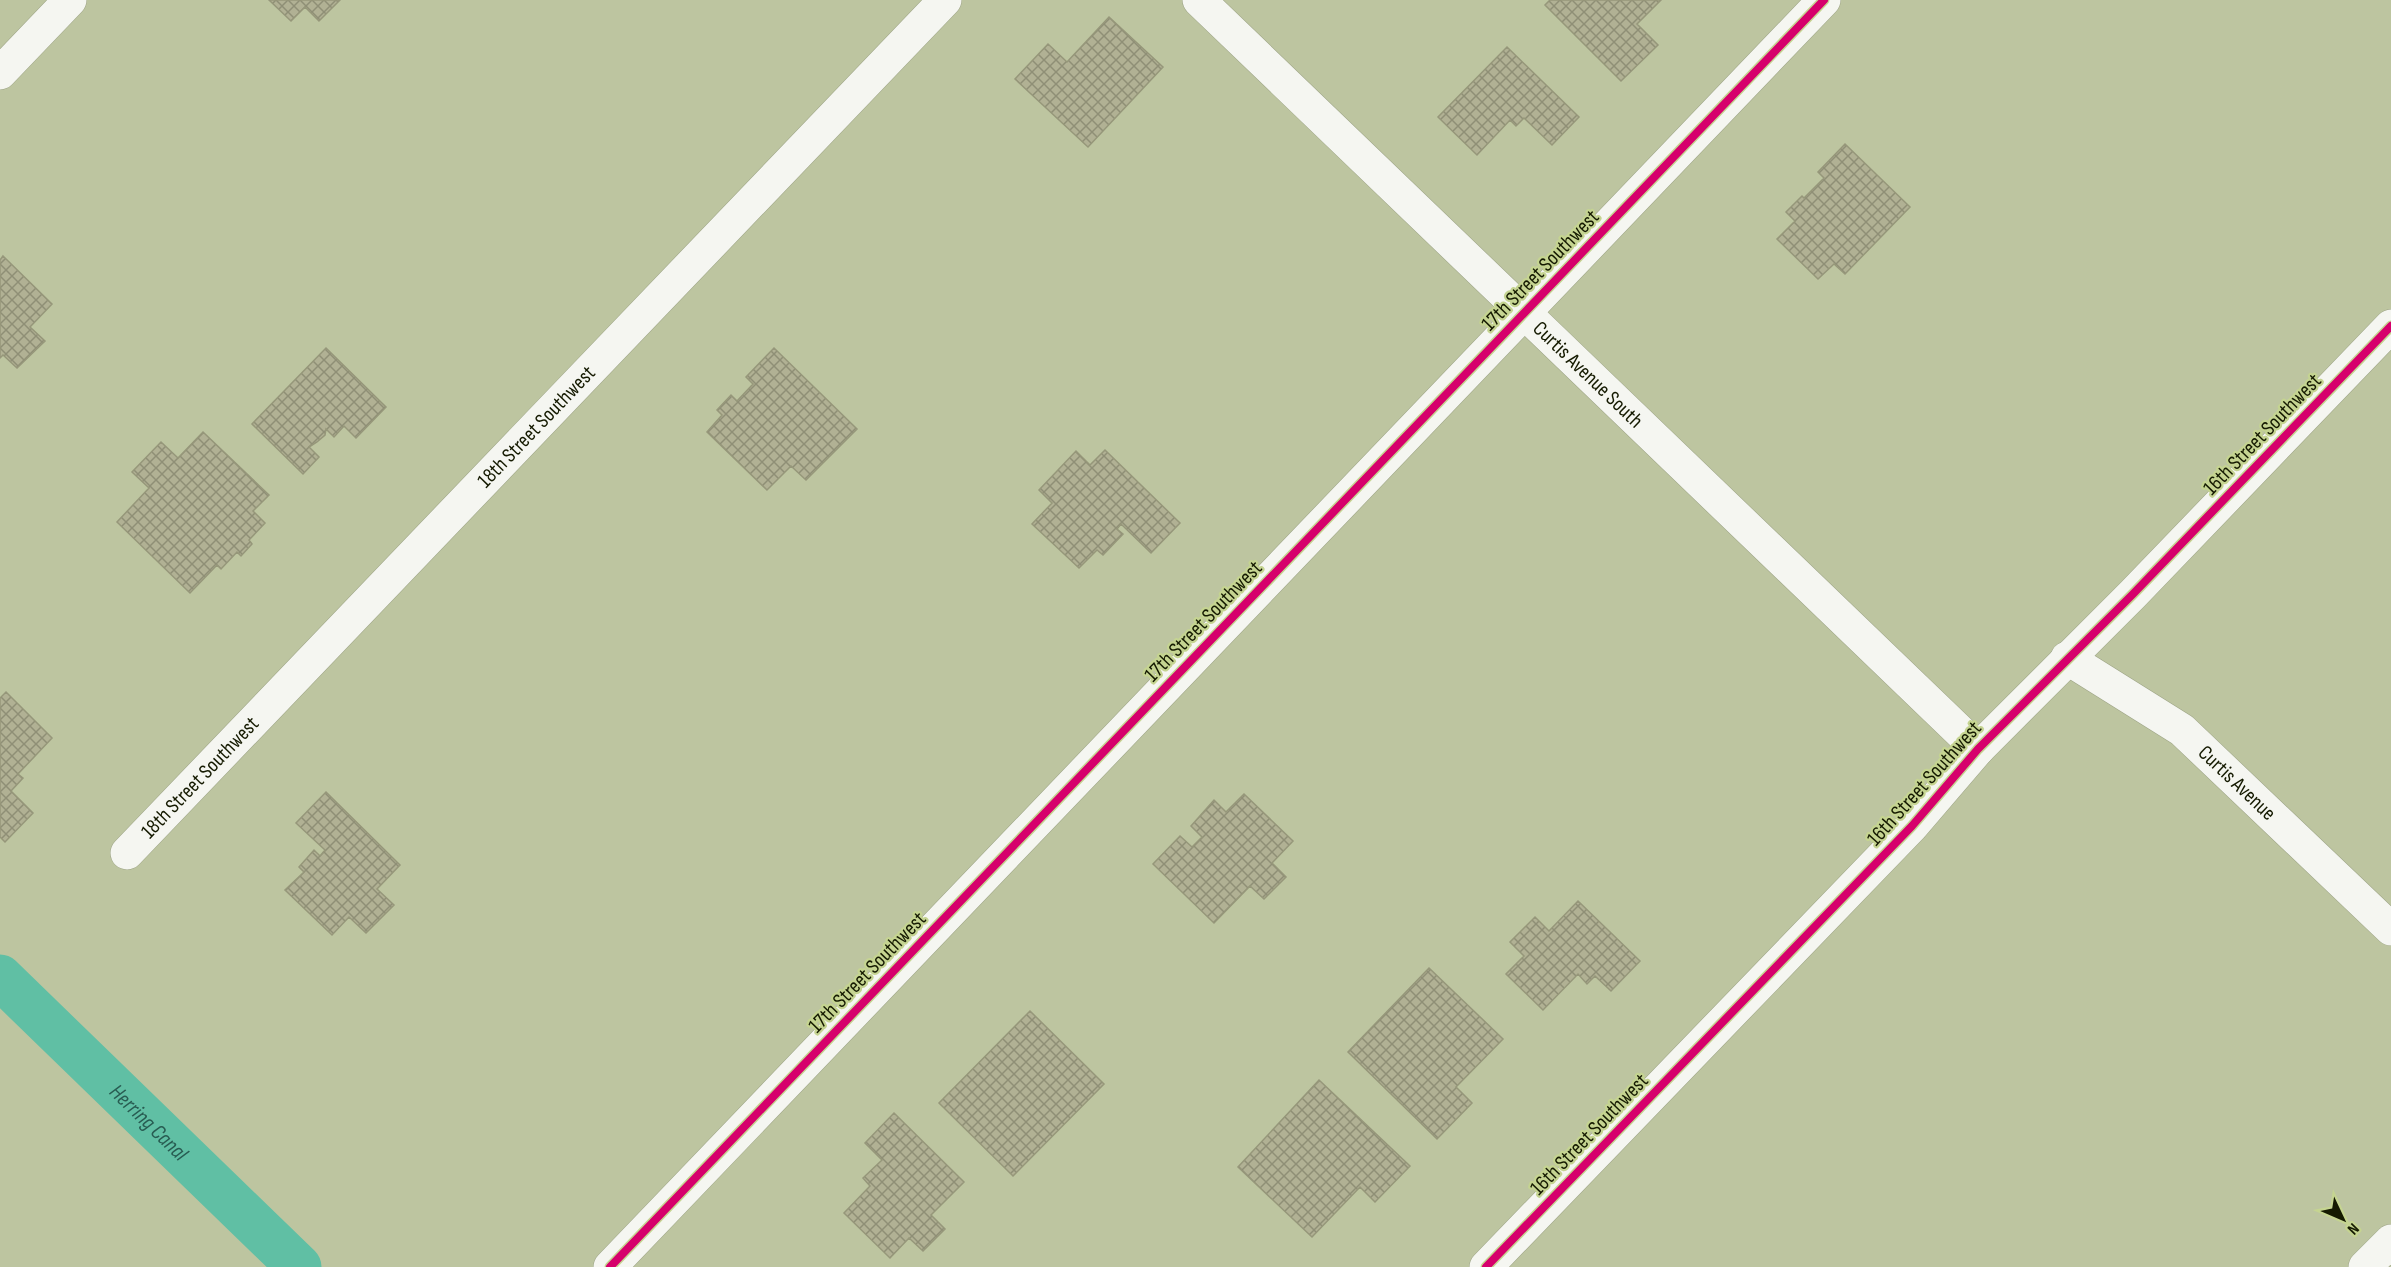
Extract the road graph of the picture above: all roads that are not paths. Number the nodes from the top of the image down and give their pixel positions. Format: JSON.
{"nodes":[{"id":1,"x":70,"y":0,"type":"edge"},
{"id":2,"x":945,"y":0,"type":"edge"},
{"id":3,"x":1199,"y":0,"type":"edge"},
{"id":4,"x":1824,"y":0,"type":"edge"},
{"id":5,"x":0,"y":73,"type":"edge"},
{"id":6,"x":1523,"y":312,"type":"junction"},
{"id":7,"x":2391,"y":326,"type":"edge"},
{"id":8,"x":2067,"y":658,"type":"junction"},
{"id":9,"x":1978,"y":748,"type":"junction"},
{"id":10,"x":127,"y":853,"type":"dead end"},
{"id":11,"x":2391,"y":929,"type":"edge"},
{"id":12,"x":2391,"y":1240,"type":"edge"},
{"id":13,"x":610,"y":1267,"type":"edge"},
{"id":14,"x":1486,"y":1267,"type":"edge"},
{"id":15,"x":2366,"y":1267,"type":"edge"}],
"edges":[{"from":1,"to":5,"type":"street"},
{"from":2,"to":10,"type":"street","name":"18th Street Southwest"},
{"from":3,"to":6,"type":"street","name":"Curtis Avenue South"},
{"from":4,"to":6,"type":"street","name":"17th Street Southwest"},
{"from":6,"to":9,"type":"street","name":"Curtis Avenue South"},
{"from":6,"to":13,"type":"street","name":"17th Street Southwest"},
{"from":7,"to":8,"type":"street","name":"16th Street Southwest"},
{"from":8,"to":9,"type":"street","name":"16th Street Southwest"},
{"from":8,"to":11,"type":"street","name":"Curtis Avenue"},
{"from":9,"to":14,"type":"street","name":"16th Street Southwest"},
{"from":12,"to":15,"type":"street"}]}
